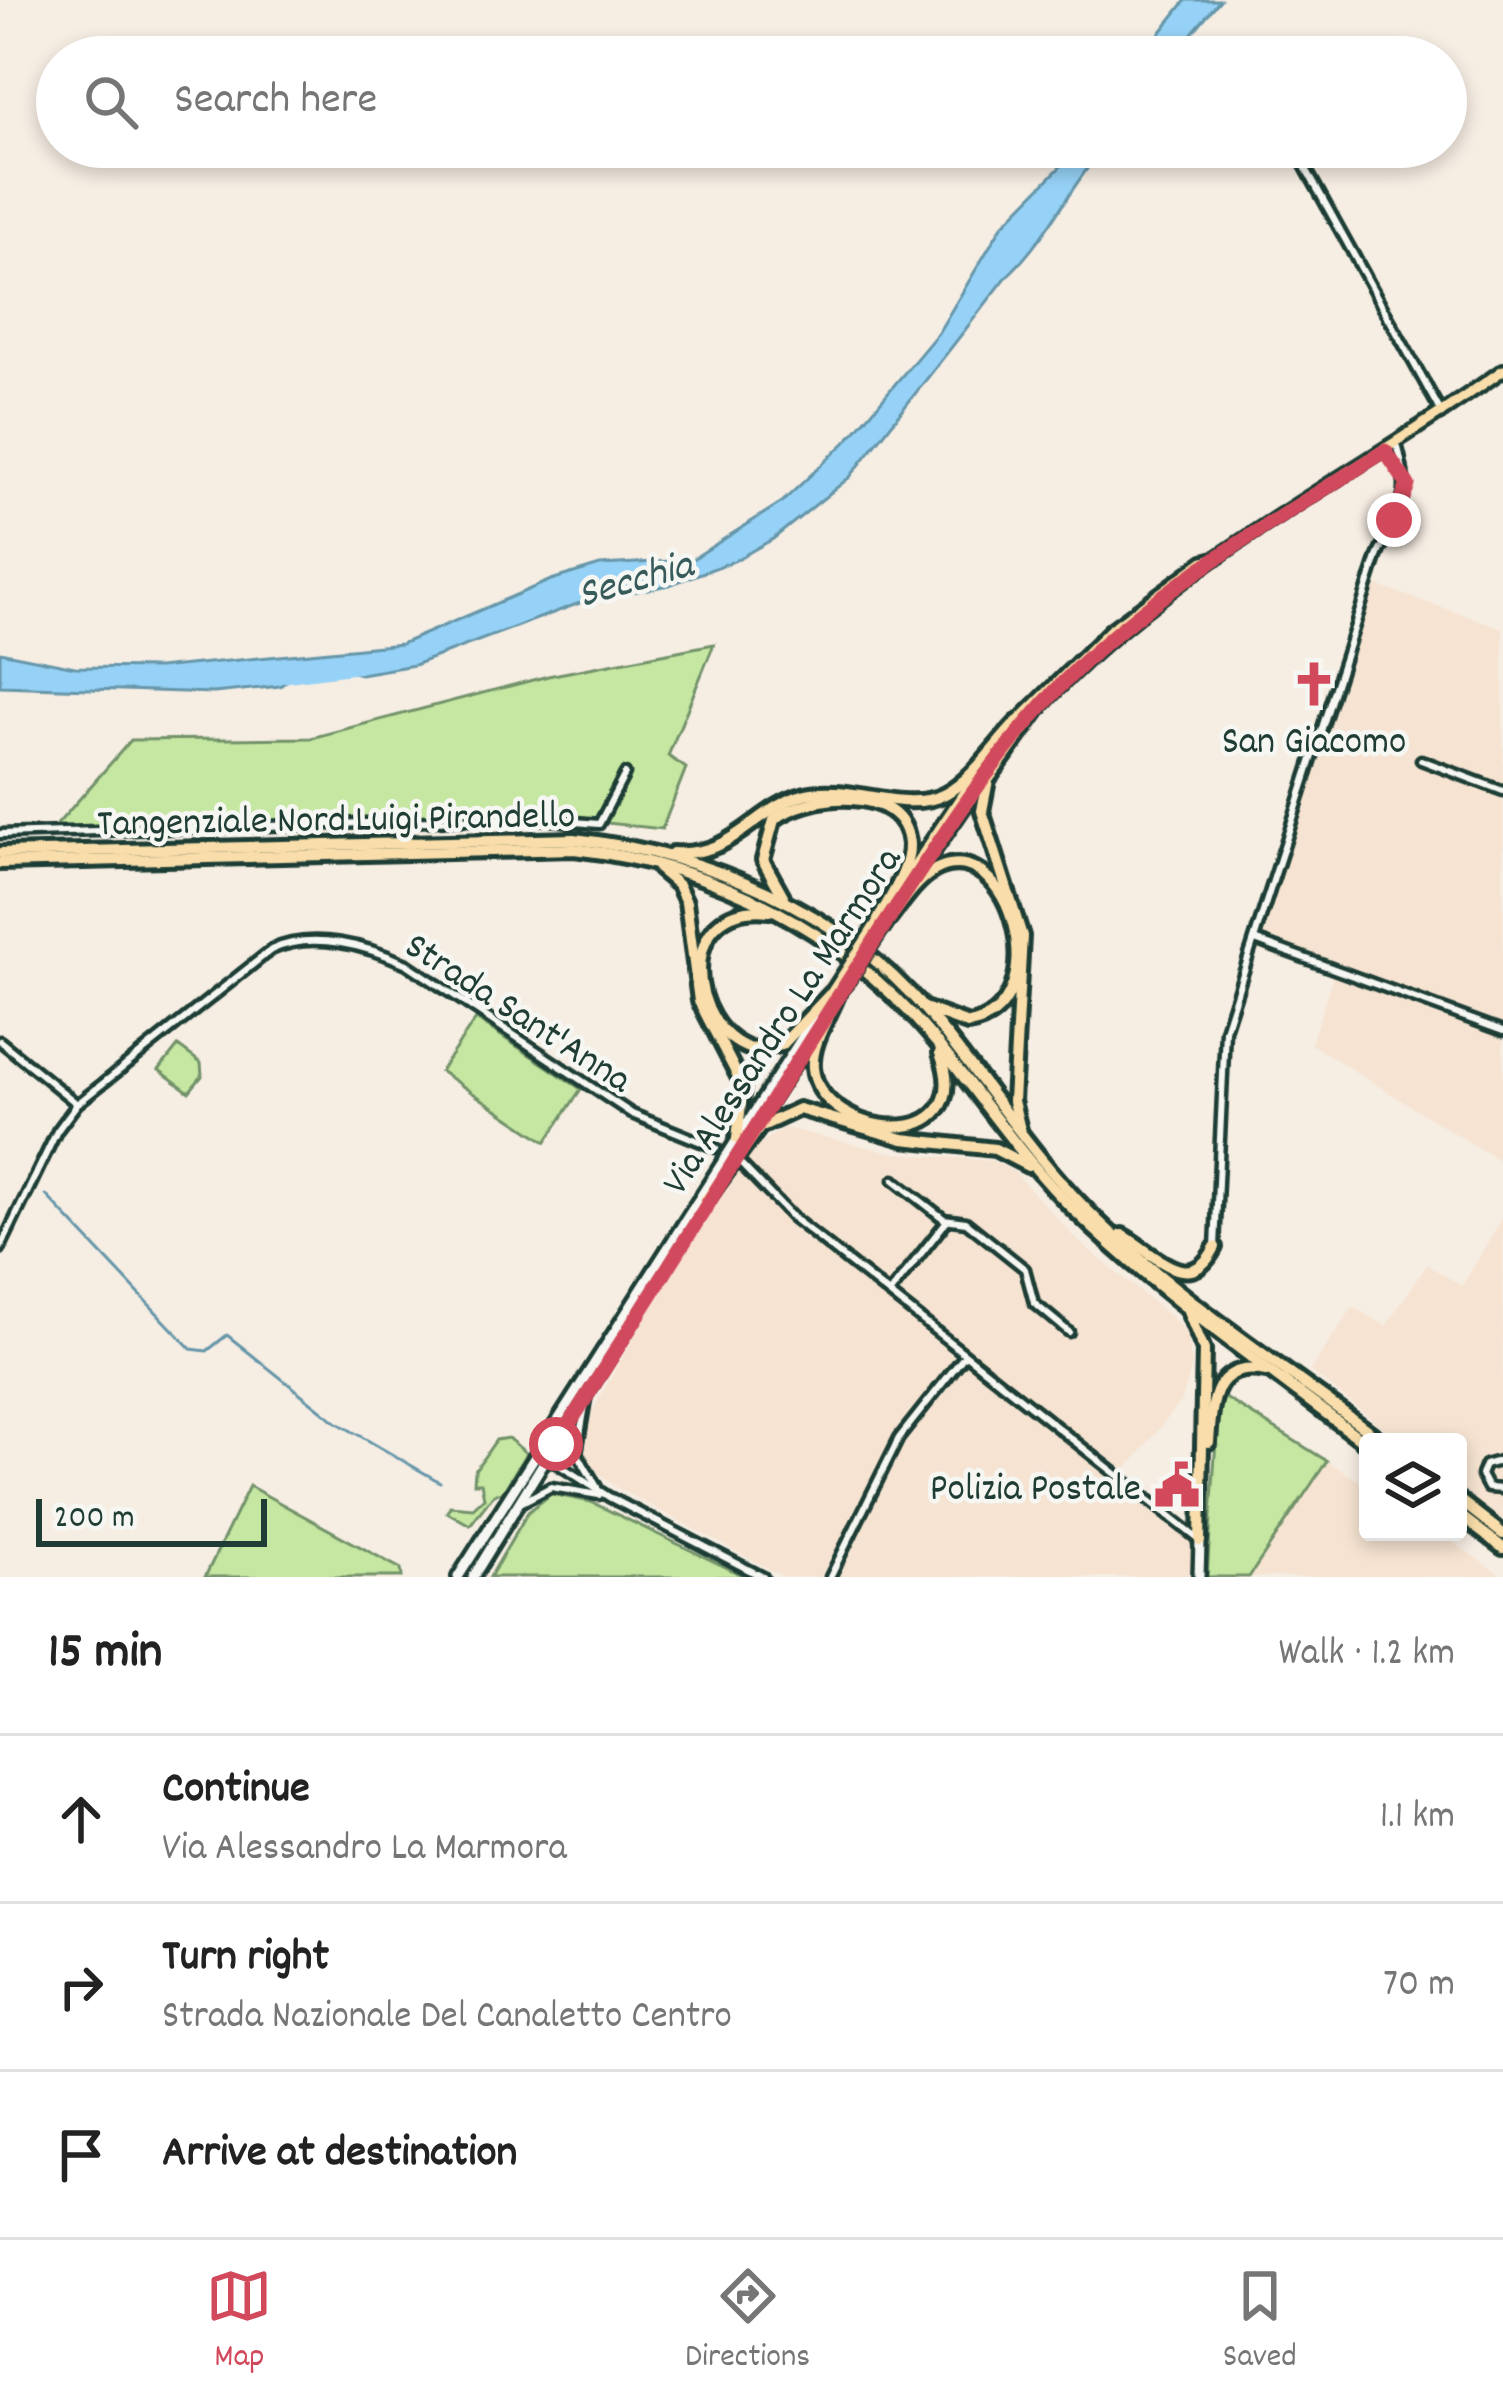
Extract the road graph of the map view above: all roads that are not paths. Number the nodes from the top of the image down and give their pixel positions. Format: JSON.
{"nodes":[{"id":1,"x":1306,"y":168,"type":"edge"},
{"id":2,"x":1503,"y":370,"type":"edge"},
{"id":3,"x":1442,"y":414,"type":"junction"},
{"id":4,"x":1396,"y":444,"type":"junction"},
{"id":5,"x":1385,"y":451,"type":"junction"},
{"id":6,"x":1405,"y":475,"type":"junction"},
{"id":7,"x":1219,"y":557,"type":"junction"},
{"id":8,"x":1040,"y":707,"type":"junction"},
{"id":9,"x":1017,"y":722,"type":"junction"},
{"id":10,"x":1420,"y":760,"type":"dead end"},
{"id":11,"x":625,"y":774,"type":"dead end"},
{"id":12,"x":1503,"y":790,"type":"edge"},
{"id":13,"x":0,"y":834,"type":"edge"},
{"id":14,"x":0,"y":853,"type":"edge"},
{"id":15,"x":645,"y":855,"type":"junction"},
{"id":16,"x":0,"y":863,"type":"edge"},
{"id":17,"x":784,"y":908,"type":"junction"},
{"id":18,"x":881,"y":924,"type":"junction"},
{"id":19,"x":1255,"y":940,"type":"junction"},
{"id":20,"x":834,"y":995,"type":"junction"},
{"id":21,"x":924,"y":1008,"type":"junction"},
{"id":22,"x":1503,"y":1031,"type":"edge"},
{"id":23,"x":934,"y":1040,"type":"junction"},
{"id":24,"x":0,"y":1041,"type":"edge"},
{"id":25,"x":76,"y":1104,"type":"junction"},
{"id":26,"x":1022,"y":1138,"type":"junction"},
{"id":27,"x":737,"y":1139,"type":"junction"},
{"id":28,"x":716,"y":1148,"type":"dead end"},
{"id":29,"x":742,"y":1166,"type":"dead end"},
{"id":30,"x":1038,"y":1173,"type":"junction"},
{"id":31,"x":894,"y":1180,"type":"dead end"},
{"id":32,"x":705,"y":1202,"type":"junction"},
{"id":33,"x":947,"y":1220,"type":"junction"},
{"id":34,"x":1113,"y":1233,"type":"junction"},
{"id":35,"x":1215,"y":1246,"type":"joint"},
{"id":36,"x":0,"y":1249,"type":"edge"},
{"id":37,"x":889,"y":1294,"type":"junction"},
{"id":38,"x":1183,"y":1303,"type":"junction"},
{"id":39,"x":1209,"y":1317,"type":"junction"},
{"id":40,"x":1070,"y":1332,"type":"dead end"},
{"id":41,"x":965,"y":1355,"type":"junction"},
{"id":42,"x":1273,"y":1372,"type":"junction"},
{"id":43,"x":586,"y":1397,"type":"junction"},
{"id":44,"x":1370,"y":1433,"type":"edge"},
{"id":45,"x":1359,"y":1437,"type":"edge"},
{"id":46,"x":535,"y":1450,"type":"junction"},
{"id":47,"x":547,"y":1458,"type":"junction"},
{"id":48,"x":1503,"y":1460,"type":"edge"},
{"id":49,"x":1503,"y":1489,"type":"edge"},
{"id":50,"x":608,"y":1497,"type":"junction"},
{"id":51,"x":518,"y":1504,"type":"junction"},
{"id":52,"x":1467,"y":1506,"type":"edge"},
{"id":53,"x":1467,"y":1521,"type":"edge"},
{"id":54,"x":1503,"y":1534,"type":"edge"},
{"id":55,"x":1200,"y":1541,"type":"junction"},
{"id":56,"x":1503,"y":1549,"type":"edge"},
{"id":57,"x":458,"y":1577,"type":"edge"},
{"id":58,"x":473,"y":1577,"type":"edge"},
{"id":59,"x":763,"y":1577,"type":"edge"},
{"id":60,"x":830,"y":1577,"type":"edge"},
{"id":61,"x":1198,"y":1577,"type":"edge"}],
"edges":[{"from":1,"to":3,"type":"street"},
{"from":2,"to":3,"type":"main road","name":"Via Alessandro La Marmora"},
{"from":3,"to":4,"type":"main road","name":"Via Alessandro La Marmora"},
{"from":4,"to":5,"type":"main road","name":"Via Alessandro La Marmora"},
{"from":4,"to":6,"type":"street"},
{"from":5,"to":6,"type":"street"},
{"from":5,"to":7,"type":"main road","name":"Via Alessandro La Marmora"},
{"from":6,"to":19,"type":"street"},
{"from":7,"to":8,"type":"main road","name":"Via Alessandro La Marmora"},
{"from":7,"to":9,"type":"main road","name":"Via Alessandro La Marmora"},
{"from":8,"to":18,"type":"main road","name":"Via Alessandro La Marmora"},
{"from":8,"to":26,"type":"highway"},
{"from":9,"to":15,"type":"highway"},
{"from":9,"to":18,"type":"main road","name":"Via Alessandro La Marmora"},
{"from":10,"to":12,"type":"street"},
{"from":11,"to":13,"type":"street"},
{"from":14,"to":15,"type":"highway","name":"Tangenziale Nord Luigi Pirandello"},
{"from":15,"to":16,"type":"highway","name":"Tangenziale Nord Luigi Pirandello"},
{"from":15,"to":17,"type":"highway","name":"Tangenziale Nord Luigi Pirandello"},
{"from":15,"to":27,"type":"highway"},
{"from":17,"to":18,"type":"highway"},
{"from":17,"to":20,"type":"highway"},
{"from":17,"to":21,"type":"highway","name":"Tangenziale Nord Luigi Pirandello"},
{"from":17,"to":23,"type":"highway","name":"Tangenziale Nord Luigi Pirandello"},
{"from":18,"to":20,"type":"main road","name":"Via Alessandro La Marmora","bridge":true},
{"from":18,"to":21,"type":"highway"},
{"from":19,"to":22,"type":"street"},
{"from":19,"to":35,"type":"street"},
{"from":20,"to":23,"type":"highway"},
{"from":20,"to":27,"type":"main road","name":"Via Alessandro La Marmora"},
{"from":20,"to":32,"type":"main road","name":"Via Alessandro La Marmora"},
{"from":21,"to":26,"type":"highway","name":"Tangenziale Nord Luigi Pirandello"},
{"from":23,"to":30,"type":"highway","name":"Tangenziale Nord Luigi Pirandello"},
{"from":24,"to":25,"type":"street"},
{"from":25,"to":28,"type":"street","name":"Strada Sant'Anna"},
{"from":25,"to":36,"type":"street","name":"Strada Sant'Anna"},
{"from":26,"to":34,"type":"highway","name":"Tangenziale Nord Luigi Pirandello"},
{"from":27,"to":46,"type":"main road","name":"Via Alessandro La Marmora"},
{"from":29,"to":37,"type":"street"},
{"from":30,"to":32,"type":"highway"},
{"from":30,"to":38,"type":"highway","name":"Tangenziale Nord Luigi Pirandello"},
{"from":31,"to":33,"type":"street"},
{"from":32,"to":43,"type":"main road","name":"Via Alessandro La Marmora"},
{"from":33,"to":37,"type":"street"},
{"from":33,"to":40,"type":"street"},
{"from":34,"to":35,"type":"highway"},
{"from":34,"to":39,"type":"highway","name":"Tangenziale Nord Luigi Pirandello"},
{"from":37,"to":41,"type":"street"},
{"from":38,"to":39,"type":"highway","name":"Tangenziale Nord Luigi Pirandello"},
{"from":38,"to":55,"type":"highway"},
{"from":39,"to":42,"type":"highway"},
{"from":39,"to":44,"type":"highway"},
{"from":41,"to":55,"type":"street"},
{"from":41,"to":60,"type":"street"},
{"from":42,"to":45,"type":"highway"},
{"from":42,"to":55,"type":"highway"},
{"from":43,"to":47,"type":"main road","name":"Via Alessandro La Marmora"},
{"from":43,"to":50,"type":"street"},
{"from":46,"to":47,"type":"street"},
{"from":46,"to":57,"type":"main road","name":"Via Alessandro La Marmora"},
{"from":47,"to":50,"type":"street"},
{"from":47,"to":51,"type":"main road","name":"Via Alessandro La Marmora"},
{"from":48,"to":49,"type":"street"},
{"from":50,"to":51,"type":"street"},
{"from":50,"to":59,"type":"street"},
{"from":51,"to":58,"type":"main road","name":"Via Alessandro La Marmora"},
{"from":52,"to":54,"type":"highway"},
{"from":53,"to":56,"type":"highway"},
{"from":55,"to":61,"type":"main road"}]}
